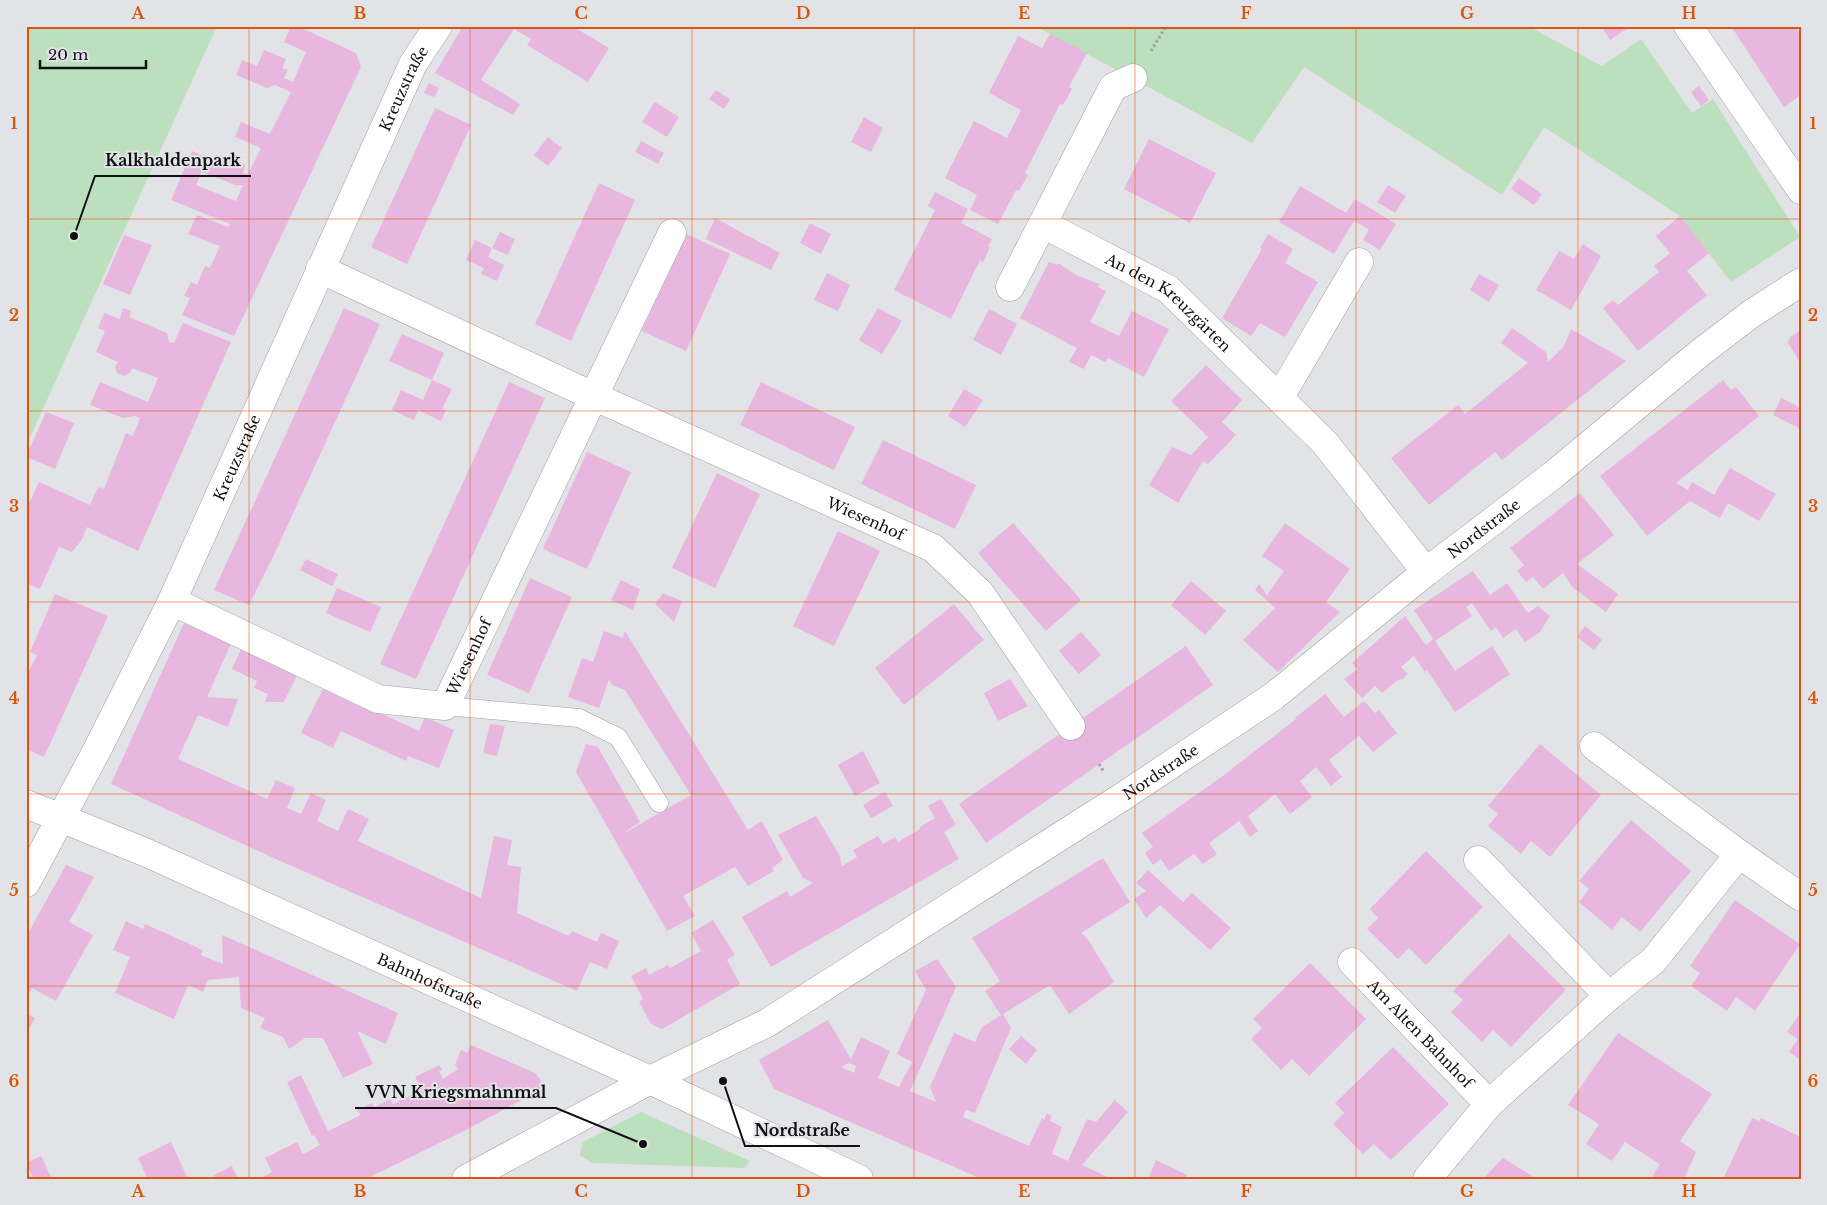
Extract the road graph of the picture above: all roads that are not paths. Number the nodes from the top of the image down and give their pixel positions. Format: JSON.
{"nodes":[{"id":1,"x":438,"y":26,"type":"edge"},
{"id":2,"x":1688,"y":26,"type":"edge"},
{"id":3,"x":1133,"y":78,"type":"dead end"},
{"id":4,"x":1801,"y":190,"type":"edge"},
{"id":5,"x":1043,"y":224,"type":"junction"},
{"id":6,"x":672,"y":233,"type":"dead end"},
{"id":7,"x":1360,"y":262,"type":"dead end"},
{"id":8,"x":320,"y":269,"type":"junction"},
{"id":9,"x":1801,"y":282,"type":"edge"},
{"id":10,"x":1010,"y":287,"type":"dead end"},
{"id":11,"x":593,"y":396,"type":"junction"},
{"id":12,"x":1280,"y":397,"type":"junction"},
{"id":13,"x":1426,"y":572,"type":"junction"},
{"id":14,"x":172,"y":601,"type":"junction"},
{"id":15,"x":445,"y":706,"type":"junction"},
{"id":16,"x":1071,"y":726,"type":"dead end"},
{"id":17,"x":1594,"y":746,"type":"dead end"},
{"id":18,"x":659,"y":803,"type":"dead end"},
{"id":19,"x":26,"y":804,"type":"edge"},
{"id":20,"x":62,"y":817,"type":"junction"},
{"id":21,"x":1739,"y":854,"type":"junction"},
{"id":22,"x":1478,"y":860,"type":"dead end"},
{"id":23,"x":26,"y":884,"type":"edge"},
{"id":24,"x":1801,"y":897,"type":"edge"},
{"id":25,"x":1352,"y":962,"type":"dead end"},
{"id":26,"x":1609,"y":996,"type":"junction"},
{"id":27,"x":650,"y":1080,"type":"junction"},
{"id":28,"x":1490,"y":1104,"type":"junction"},
{"id":29,"x":826,"y":1172,"type":"edge"},
{"id":30,"x":466,"y":1179,"type":"edge"},
{"id":31,"x":860,"y":1179,"type":"edge"},
{"id":32,"x":1426,"y":1179,"type":"edge"}],
"edges":[{"from":1,"to":8,"type":"street","name":"Kreuzstraße"},
{"from":2,"to":4,"type":"street"},
{"from":3,"to":5,"type":"street"},
{"from":5,"to":10,"type":"street"},
{"from":5,"to":12,"type":"street","name":"An den Kreuzgärten"},
{"from":6,"to":11,"type":"street","name":"Wiesenhof"},
{"from":7,"to":12,"type":"street"},
{"from":8,"to":11,"type":"street","name":"Wiesenhof"},
{"from":8,"to":14,"type":"street","name":"Kreuzstraße"},
{"from":9,"to":13,"type":"street","name":"Nordstraße"},
{"from":11,"to":15,"type":"street","name":"Wiesenhof"},
{"from":11,"to":16,"type":"street","name":"Wiesenhof"},
{"from":12,"to":13,"type":"street","name":"An den Kreuzgärten"},
{"from":13,"to":27,"type":"street","name":"Nordstraße"},
{"from":14,"to":15,"type":"street","name":"Wiesenhof"},
{"from":14,"to":20,"type":"street","name":"Kreuzstraße"},
{"from":15,"to":18,"type":"lane"},
{"from":17,"to":21,"type":"street"},
{"from":19,"to":20,"type":"street","name":"Bahnhofstraße"},
{"from":20,"to":23,"type":"street","name":"Kreuzstraße"},
{"from":20,"to":27,"type":"street","name":"Bahnhofstraße"},
{"from":21,"to":24,"type":"street"},
{"from":21,"to":26,"type":"street"},
{"from":22,"to":26,"type":"street"},
{"from":25,"to":28,"type":"street","name":"Am Alten Bahnhof"},
{"from":26,"to":28,"type":"street"},
{"from":27,"to":29,"type":"street","name":"Bahnhofstraße"},
{"from":27,"to":30,"type":"street","name":"Nordstraße"},
{"from":28,"to":32,"type":"street"},
{"from":29,"to":31,"type":"street","name":"Bahnhofstraße"}]}
